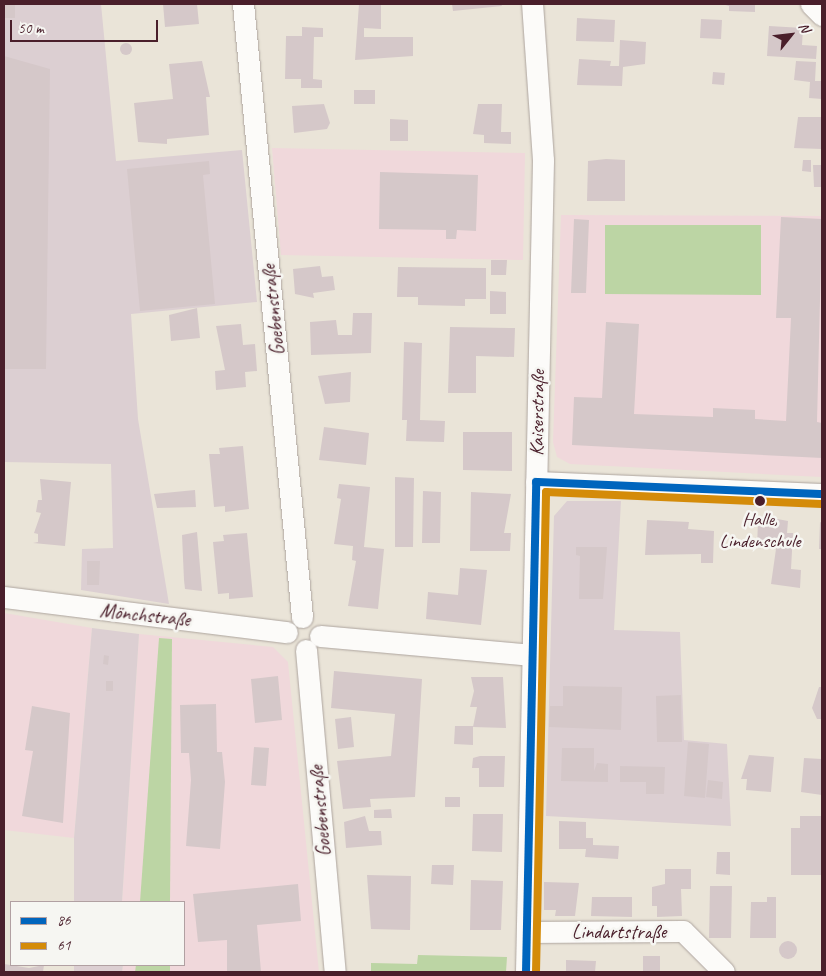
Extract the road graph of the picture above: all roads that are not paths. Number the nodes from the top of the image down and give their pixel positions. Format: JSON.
{"nodes":[{"id":1,"x":243,"y":4,"type":"edge"},
{"id":2,"x":532,"y":4,"type":"edge"},
{"id":3,"x":811,"y":4,"type":"edge"},
{"id":4,"x":822,"y":15,"type":"edge"},
{"id":5,"x":536,"y":482,"type":"junction"},
{"id":6,"x":822,"y":494,"type":"edge"},
{"id":7,"x":4,"y":597,"type":"edge"},
{"id":8,"x":302,"y":617,"type":"junction"},
{"id":9,"x":287,"y":632,"type":"junction"},
{"id":10,"x":313,"y":643,"type":"junction"},
{"id":11,"x":533,"y":655,"type":"junction"},
{"id":12,"x":527,"y":932,"type":"junction"},
{"id":13,"x":335,"y":972,"type":"edge"},
{"id":14,"x":526,"y":972,"type":"edge"},
{"id":15,"x":724,"y":972,"type":"edge"}],
"edges":[{"from":1,"to":8,"type":"street","name":"Goebenstraße"},
{"from":2,"to":5,"type":"street","name":"Kaiserstraße"},
{"from":3,"to":4,"type":"street"},
{"from":5,"to":6,"type":"street"},
{"from":5,"to":11,"type":"street","name":"Kaiserstraße"},
{"from":7,"to":9,"type":"street","name":"Mönchstraße"},
{"from":8,"to":9,"type":"street"},
{"from":8,"to":10,"type":"street"},
{"from":9,"to":10,"type":"street"},
{"from":10,"to":11,"type":"street"},
{"from":10,"to":13,"type":"street","name":"Goebenstraße"},
{"from":11,"to":12,"type":"street","name":"Kaiserstraße"},
{"from":12,"to":14,"type":"street","name":"Kaiserstraße"},
{"from":12,"to":15,"type":"street","name":"Lindartstraße"}]}
